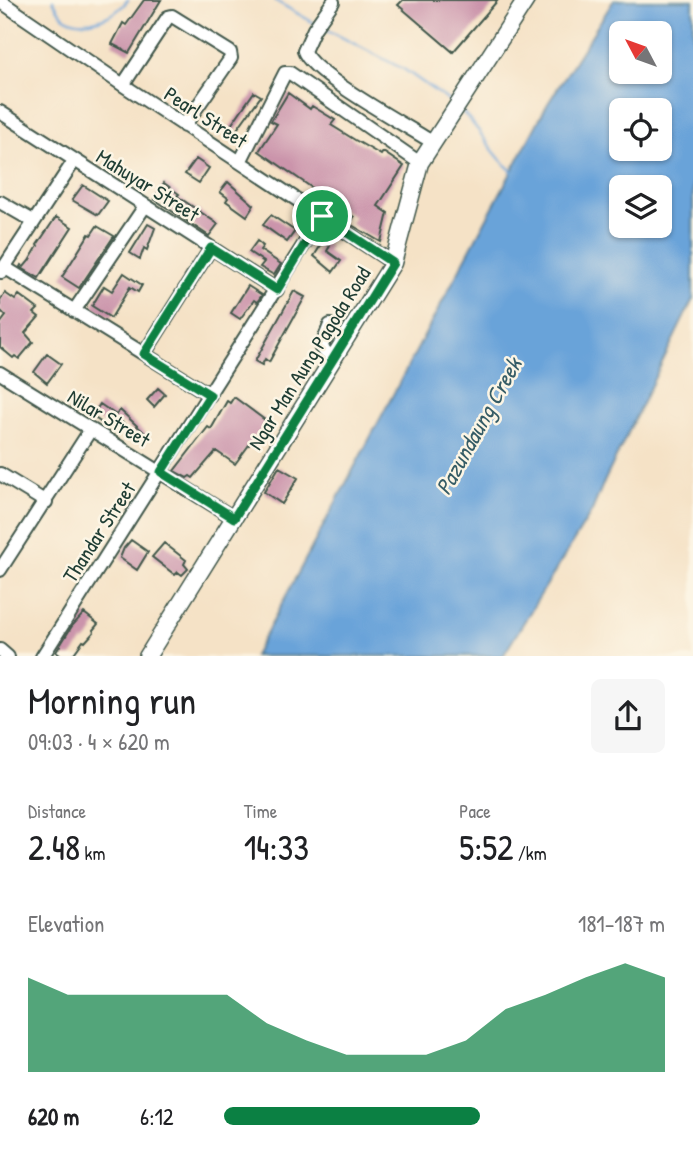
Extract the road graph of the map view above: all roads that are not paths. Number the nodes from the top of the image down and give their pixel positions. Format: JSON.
{"nodes":[{"id":1,"x":526,"y":0,"type":"edge"},
{"id":2,"x":0,"y":1,"type":"edge"},
{"id":3,"x":333,"y":2,"type":"dead end"},
{"id":4,"x":122,"y":85,"type":"junction"},
{"id":5,"x":0,"y":112,"type":"edge"},
{"id":6,"x":184,"y":126,"type":"junction"},
{"id":7,"x":432,"y":142,"type":"junction"},
{"id":8,"x":74,"y":161,"type":"junction"},
{"id":9,"x":240,"y":163,"type":"junction"},
{"id":10,"x":420,"y":163,"type":"junction"},
{"id":11,"x":0,"y":202,"type":"edge"},
{"id":12,"x":145,"y":206,"type":"junction"},
{"id":13,"x":322,"y":216,"type":"junction"},
{"id":14,"x":33,"y":221,"type":"junction"},
{"id":15,"x":211,"y":248,"type":"junction"},
{"id":16,"x":393,"y":263,"type":"junction"},
{"id":17,"x":2,"y":270,"type":"edge"},
{"id":18,"x":277,"y":290,"type":"junction"},
{"id":19,"x":74,"y":311,"type":"junction"},
{"id":20,"x":330,"y":324,"type":"dead end"},
{"id":21,"x":144,"y":354,"type":"junction"},
{"id":22,"x":334,"y":358,"type":"junction"},
{"id":23,"x":0,"y":373,"type":"edge"},
{"id":24,"x":210,"y":395,"type":"junction"},
{"id":25,"x":92,"y":429,"type":"junction"},
{"id":26,"x":161,"y":472,"type":"junction"},
{"id":27,"x":0,"y":474,"type":"edge"},
{"id":28,"x":46,"y":502,"type":"junction"},
{"id":29,"x":234,"y":518,"type":"junction"},
{"id":30,"x":0,"y":570,"type":"edge"},
{"id":31,"x":0,"y":650,"type":"edge"},
{"id":32,"x":8,"y":656,"type":"edge"},
{"id":33,"x":42,"y":656,"type":"edge"},
{"id":34,"x":147,"y":656,"type":"edge"}],
"edges":[{"from":1,"to":7,"type":"main road","name":"Ngar Man Aung Pagoda Road"},
{"from":2,"to":4,"type":"street","name":"Pearl Street"},
{"from":3,"to":7,"type":"street"},
{"from":4,"to":6,"type":"street","name":"Pearl Street"},
{"from":4,"to":6,"type":"street"},
{"from":5,"to":8,"type":"street","name":"Mahuyar Street"},
{"from":6,"to":9,"type":"street","name":"Pearl Street"},
{"from":7,"to":10,"type":"main road","name":"Ngar Man Aung Pagoda Road"},
{"from":8,"to":12,"type":"street","name":"Mahuyar Street"},
{"from":8,"to":14,"type":"street"},
{"from":9,"to":10,"type":"street"},
{"from":9,"to":13,"type":"street","name":"Pearl Street"},
{"from":10,"to":16,"type":"main road","name":"Ngar Man Aung Pagoda Road"},
{"from":11,"to":14,"type":"street"},
{"from":12,"to":15,"type":"street","name":"Mahuyar Street"},
{"from":12,"to":19,"type":"street"},
{"from":13,"to":16,"type":"street","name":"Pearl Street"},
{"from":13,"to":18,"type":"street","name":"Thandar Street"},
{"from":14,"to":17,"type":"street"},
{"from":15,"to":18,"type":"street","name":"Mahuyar Street"},
{"from":15,"to":21,"type":"street"},
{"from":16,"to":22,"type":"main road","name":"Ngar Man Aung Pagoda Road"},
{"from":17,"to":19,"type":"street"},
{"from":18,"to":24,"type":"street","name":"Thandar Street"},
{"from":19,"to":21,"type":"street"},
{"from":20,"to":22,"type":"street"},
{"from":21,"to":24,"type":"street"},
{"from":22,"to":29,"type":"main road","name":"Ngar Man Aung Pagoda Road"},
{"from":23,"to":25,"type":"street","name":"Nilar Street"},
{"from":24,"to":26,"type":"street","name":"Thandar Street"},
{"from":25,"to":26,"type":"street","name":"Nilar Street"},
{"from":25,"to":28,"type":"street"},
{"from":26,"to":29,"type":"street","name":"Nilar Street"},
{"from":26,"to":33,"type":"street","name":"Thandar Street"},
{"from":27,"to":28,"type":"street"},
{"from":28,"to":30,"type":"street"},
{"from":29,"to":34,"type":"main road","name":"Ngar Man Aung Pagoda Road"},
{"from":31,"to":32,"type":"street"}]}
